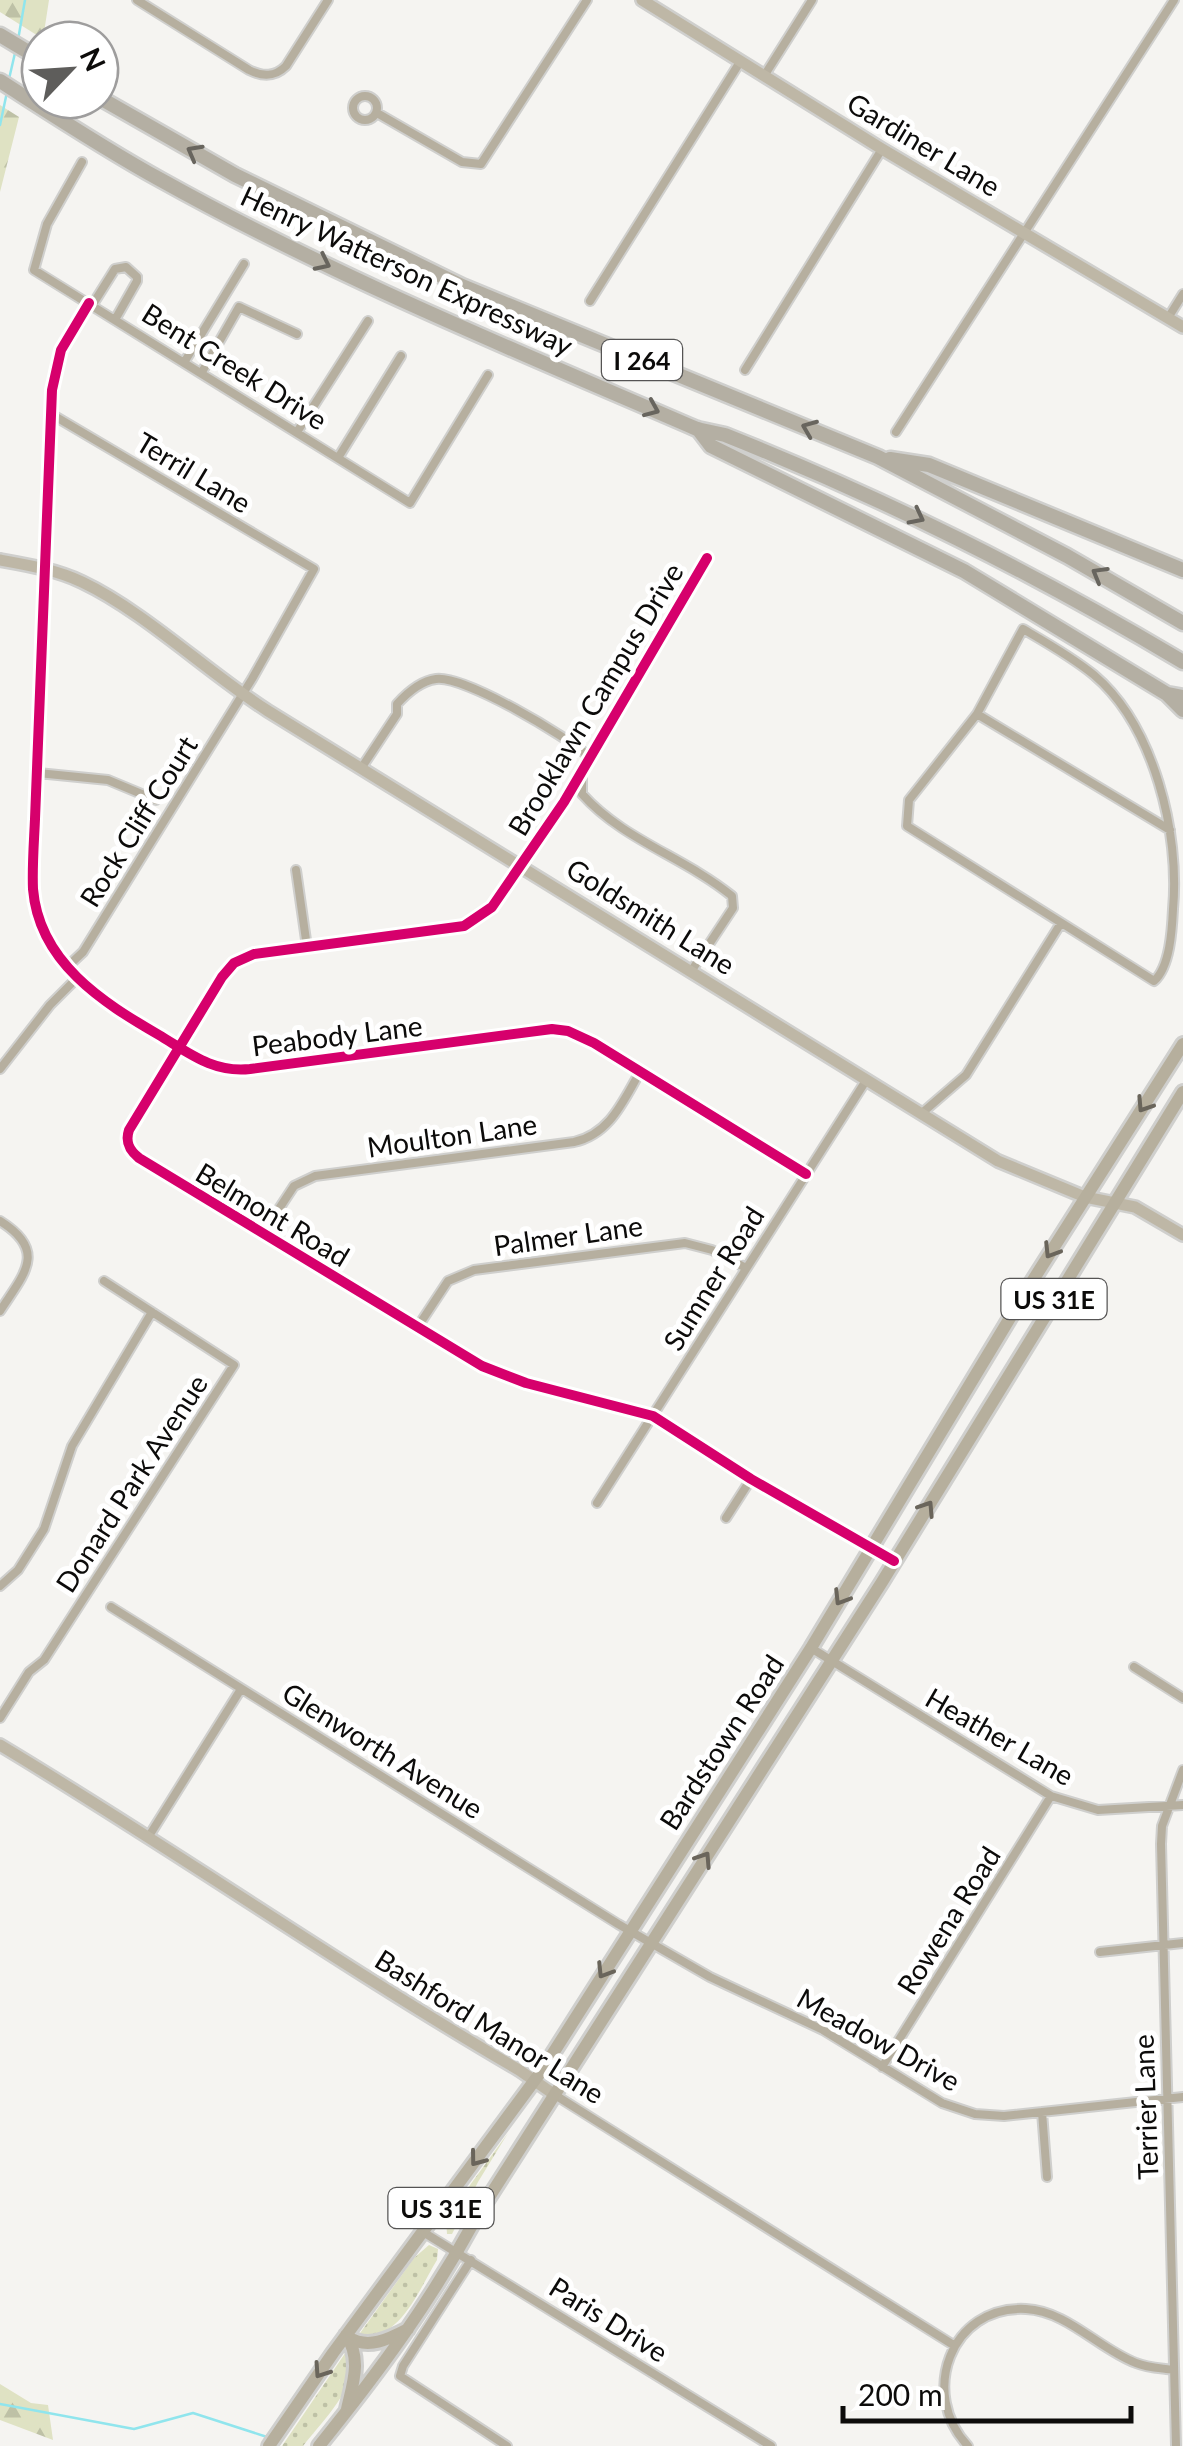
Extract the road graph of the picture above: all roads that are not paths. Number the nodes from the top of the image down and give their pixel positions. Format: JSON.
{"nodes":[{"id":1,"x":137,"y":0,"type":"edge"},
{"id":2,"x":328,"y":0,"type":"edge"},
{"id":3,"x":587,"y":0,"type":"edge"},
{"id":4,"x":642,"y":0,"type":"edge"},
{"id":5,"x":812,"y":0,"type":"edge"},
{"id":6,"x":1174,"y":0,"type":"edge"},
{"id":7,"x":658,"y":4,"type":"edge"},
{"id":8,"x":740,"y":62,"type":"junction"},
{"id":9,"x":764,"y":76,"type":"junction"},
{"id":10,"x":0,"y":81,"type":"edge"},
{"id":11,"x":120,"y":109,"type":"edge"},
{"id":12,"x":377,"y":113,"type":"dead end"},
{"id":13,"x":882,"y":149,"type":"junction"},
{"id":14,"x":82,"y":162,"type":"dead end"},
{"id":15,"x":1025,"y":232,"type":"junction"},
{"id":16,"x":244,"y":264,"type":"dead end"},
{"id":17,"x":1183,"y":294,"type":"edge"},
{"id":18,"x":590,"y":300,"type":"dead end"},
{"id":19,"x":91,"y":303,"type":"junction"},
{"id":20,"x":116,"y":318,"type":"junction"},
{"id":21,"x":1168,"y":318,"type":"junction"},
{"id":22,"x":368,"y":321,"type":"dead end"},
{"id":23,"x":1183,"y":327,"type":"edge"},
{"id":24,"x":297,"y":334,"type":"dead end"},
{"id":25,"x":401,"y":356,"type":"dead end"},
{"id":26,"x":185,"y":362,"type":"junction"},
{"id":27,"x":744,"y":370,"type":"dead end"},
{"id":28,"x":202,"y":372,"type":"junction"},
{"id":29,"x":488,"y":375,"type":"dead end"},
{"id":30,"x":51,"y":414,"type":"junction"},
{"id":31,"x":697,"y":428,"type":"junction"},
{"id":32,"x":296,"y":432,"type":"junction"},
{"id":33,"x":896,"y":432,"type":"dead end"},
{"id":34,"x":878,"y":457,"type":"junction"},
{"id":35,"x":338,"y":458,"type":"junction"},
{"id":36,"x":707,"y":558,"type":"dead end"},
{"id":37,"x":0,"y":560,"type":"edge"},
{"id":38,"x":314,"y":569,"type":"joint"},
{"id":39,"x":44,"y":570,"type":"junction"},
{"id":40,"x":1183,"y":570,"type":"edge"},
{"id":41,"x":1183,"y":623,"type":"edge"},
{"id":42,"x":1183,"y":662,"type":"edge"},
{"id":43,"x":242,"y":695,"type":"junction"},
{"id":44,"x":1175,"y":695,"type":"edge"},
{"id":45,"x":1183,"y":710,"type":"edge"},
{"id":46,"x":977,"y":714,"type":"junction"},
{"id":47,"x":589,"y":755,"type":"junction"},
{"id":48,"x":362,"y":768,"type":"junction"},
{"id":49,"x":38,"y":773,"type":"junction"},
{"id":50,"x":156,"y":800,"type":"dead end"},
{"id":51,"x":1171,"y":831,"type":"junction"},
{"id":52,"x":520,"y":864,"type":"junction"},
{"id":53,"x":296,"y":870,"type":"dead end"},
{"id":54,"x":1061,"y":923,"type":"junction"},
{"id":55,"x":306,"y":947,"type":"junction"},
{"id":56,"x":67,"y":967,"type":"junction"},
{"id":57,"x":692,"y":970,"type":"junction"},
{"id":58,"x":77,"y":978,"type":"junction"},
{"id":59,"x":1183,"y":1044,"type":"edge"},
{"id":60,"x":178,"y":1048,"type":"junction"},
{"id":61,"x":1,"y":1066,"type":"edge"},
{"id":62,"x":640,"y":1072,"type":"junction"},
{"id":63,"x":867,"y":1078,"type":"junction"},
{"id":64,"x":1183,"y":1092,"type":"edge"},
{"id":65,"x":922,"y":1112,"type":"junction"},
{"id":66,"x":806,"y":1174,"type":"junction"},
{"id":67,"x":1085,"y":1198,"type":"junction"},
{"id":68,"x":1114,"y":1201,"type":"junction"},
{"id":69,"x":0,"y":1221,"type":"edge"},
{"id":70,"x":262,"y":1233,"type":"junction"},
{"id":71,"x":1183,"y":1235,"type":"edge"},
{"id":72,"x":746,"y":1268,"type":"junction"},
{"id":73,"x":104,"y":1282,"type":"dead end"},
{"id":74,"x":0,"y":1311,"type":"edge"},
{"id":75,"x":152,"y":1312,"type":"junction"},
{"id":76,"x":417,"y":1328,"type":"junction"},
{"id":77,"x":960,"y":1405,"type":"junction"},
{"id":78,"x":653,"y":1416,"type":"junction"},
{"id":79,"x":978,"y":1424,"type":"junction"},
{"id":80,"x":750,"y":1479,"type":"junction"},
{"id":81,"x":598,"y":1502,"type":"dead end"},
{"id":82,"x":726,"y":1518,"type":"dead end"},
{"id":83,"x":872,"y":1548,"type":"junction"},
{"id":84,"x":894,"y":1561,"type":"junction"},
{"id":85,"x":0,"y":1586,"type":"edge"},
{"id":86,"x":111,"y":1608,"type":"dead end"},
{"id":87,"x":811,"y":1648,"type":"junction"},
{"id":88,"x":832,"y":1660,"type":"junction"},
{"id":89,"x":1134,"y":1667,"type":"dead end"},
{"id":90,"x":241,"y":1688,"type":"junction"},
{"id":91,"x":1183,"y":1698,"type":"edge"},
{"id":92,"x":0,"y":1718,"type":"edge"},
{"id":93,"x":0,"y":1745,"type":"edge"},
{"id":94,"x":1183,"y":1770,"type":"edge"},
{"id":95,"x":1051,"y":1796,"type":"junction"},
{"id":96,"x":1183,"y":1806,"type":"edge"},
{"id":97,"x":1168,"y":1807,"type":"junction"},
{"id":98,"x":150,"y":1836,"type":"junction"},
{"id":99,"x":630,"y":1930,"type":"junction"},
{"id":100,"x":652,"y":1941,"type":"junction"},
{"id":101,"x":1183,"y":1943,"type":"edge"},
{"id":102,"x":1164,"y":1945,"type":"junction"},
{"id":103,"x":1100,"y":1952,"type":"dead end"},
{"id":104,"x":882,"y":2067,"type":"junction"},
{"id":105,"x":535,"y":2080,"type":"junction"},
{"id":106,"x":555,"y":2095,"type":"junction"},
{"id":107,"x":1183,"y":2097,"type":"edge"},
{"id":108,"x":1168,"y":2098,"type":"junction"},
{"id":109,"x":1042,"y":2112,"type":"junction"},
{"id":110,"x":1047,"y":2176,"type":"dead end"},
{"id":111,"x":423,"y":2232,"type":"junction"},
{"id":112,"x":458,"y":2252,"type":"junction"},
{"id":113,"x":471,"y":2260,"type":"junction"},
{"id":114,"x":411,"y":2327,"type":"junction"},
{"id":115,"x":346,"y":2335,"type":"junction"},
{"id":116,"x":955,"y":2346,"type":"junction"},
{"id":117,"x":1174,"y":2370,"type":"junction"},
{"id":118,"x":347,"y":2411,"type":"junction"},
{"id":119,"x":268,"y":2446,"type":"edge"},
{"id":120,"x":319,"y":2446,"type":"edge"},
{"id":121,"x":507,"y":2446,"type":"edge"},
{"id":122,"x":771,"y":2446,"type":"edge"},
{"id":123,"x":968,"y":2446,"type":"edge"},
{"id":124,"x":1176,"y":2446,"type":"edge"}],
"edges":[{"from":1,"to":2,"type":"street"},
{"from":3,"to":12,"type":"street"},
{"from":4,"to":7,"type":"street","name":"Gardiner Lane"},
{"from":5,"to":9,"type":"street"},
{"from":6,"to":15,"type":"street"},
{"from":7,"to":8,"type":"street","name":"Gardiner Lane"},
{"from":8,"to":9,"type":"street","name":"Gardiner Lane"},
{"from":8,"to":18,"type":"street"},
{"from":9,"to":13,"type":"street","name":"Gardiner Lane"},
{"from":10,"to":31,"type":"highway","name":"Henry Watterson Expressway","number":"I 264","one_way":true},
{"from":34,"to":11,"type":"highway","name":"Henry Watterson Expressway","number":"I 264","one_way":true},
{"from":13,"to":15,"type":"street","name":"Gardiner Lane"},
{"from":13,"to":27,"type":"street"},
{"from":14,"to":19,"type":"street","name":"Bent Creek Drive"},
{"from":15,"to":21,"type":"street","name":"Gardiner Lane"},
{"from":15,"to":33,"type":"street"},
{"from":16,"to":26,"type":"street"},
{"from":17,"to":21,"type":"street"},
{"from":19,"to":20,"type":"street","name":"Bent Creek Drive"},
{"from":19,"to":20,"type":"street","name":"Peabody Lane"},
{"from":19,"to":30,"type":"street","name":"Peabody Lane"},
{"from":20,"to":26,"type":"street","name":"Bent Creek Drive"},
{"from":21,"to":23,"type":"street","name":"Gardiner Lane"},
{"from":22,"to":32,"type":"street"},
{"from":24,"to":28,"type":"street"},
{"from":25,"to":35,"type":"street"},
{"from":26,"to":28,"type":"street","name":"Bent Creek Drive"},
{"from":28,"to":32,"type":"street","name":"Bent Creek Drive"},
{"from":29,"to":35,"type":"street","name":"Bent Creek Drive"},
{"from":30,"to":38,"type":"street","name":"Terril Lane"},
{"from":30,"to":39,"type":"street","name":"Peabody Lane"},
{"from":31,"to":42,"type":"highway","name":"Henry Watterson Expressway","number":"I 264","one_way":true},
{"from":31,"to":44,"type":"highway"},
{"from":32,"to":35,"type":"street","name":"Bent Creek Drive"},
{"from":34,"to":40,"type":"highway"},
{"from":41,"to":34,"type":"highway","name":"Henry Watterson Expressway","number":"I 264","one_way":true},
{"from":36,"to":47,"type":"street","name":"Brooklawn Campus Drive"},
{"from":37,"to":39,"type":"street","name":"Goldsmith Lane"},
{"from":38,"to":43,"type":"street","name":"Rock Cliff Court"},
{"from":39,"to":43,"type":"street","name":"Goldsmith Lane"},
{"from":39,"to":49,"type":"street","name":"Peabody Lane"},
{"from":43,"to":48,"type":"street","name":"Goldsmith Lane"},
{"from":43,"to":56,"type":"street","name":"Rock Cliff Court"},
{"from":44,"to":45,"type":"highway"},
{"from":46,"to":51,"type":"street"},
{"from":46,"to":51,"type":"street"},
{"from":46,"to":54,"type":"street"},
{"from":47,"to":48,"type":"street"},
{"from":47,"to":52,"type":"street","name":"Brooklawn Campus Drive"},
{"from":47,"to":57,"type":"street"},
{"from":48,"to":52,"type":"street","name":"Goldsmith Lane"},
{"from":49,"to":50,"type":"street"},
{"from":49,"to":56,"type":"street","name":"Peabody Lane"},
{"from":51,"to":54,"type":"street"},
{"from":52,"to":55,"type":"street","name":"Belmont Road"},
{"from":52,"to":57,"type":"street","name":"Goldsmith Lane"},
{"from":53,"to":55,"type":"street"},
{"from":54,"to":65,"type":"street"},
{"from":55,"to":60,"type":"street","name":"Belmont Road"},
{"from":56,"to":58,"type":"street","name":"Peabody Lane"},
{"from":57,"to":63,"type":"street","name":"Goldsmith Lane"},
{"from":58,"to":60,"type":"street","name":"Peabody Lane"},
{"from":58,"to":61,"type":"street"},
{"from":59,"to":67,"type":"main road","name":"Bardstown Road","number":"US 31E","one_way":true},
{"from":60,"to":62,"type":"street","name":"Peabody Lane"},
{"from":60,"to":70,"type":"street","name":"Belmont Road"},
{"from":62,"to":66,"type":"street","name":"Peabody Lane"},
{"from":62,"to":70,"type":"street","name":"Moulton Lane"},
{"from":63,"to":65,"type":"street","name":"Goldsmith Lane"},
{"from":63,"to":66,"type":"street","name":"Sumner Road"},
{"from":64,"to":68,"type":"main road","name":"Bardstown Road","number":"US 31E"},
{"from":65,"to":67,"type":"street","name":"Goldsmith Lane"},
{"from":66,"to":72,"type":"street","name":"Sumner Road"},
{"from":67,"to":68,"type":"street","name":"Goldsmith Lane"},
{"from":67,"to":77,"type":"main road","name":"Bardstown Road","number":"US 31E","one_way":true},
{"from":68,"to":71,"type":"street","name":"Goldsmith Lane"},
{"from":68,"to":79,"type":"main road","name":"Bardstown Road","number":"US 31E"},
{"from":69,"to":74,"type":"street"},
{"from":70,"to":76,"type":"street","name":"Belmont Road"},
{"from":72,"to":76,"type":"street","name":"Palmer Lane"},
{"from":72,"to":78,"type":"street","name":"Sumner Road"},
{"from":73,"to":75,"type":"street"},
{"from":75,"to":85,"type":"street","name":"Donard Park Avenue"},
{"from":75,"to":92,"type":"street","name":"Donard Park Avenue"},
{"from":76,"to":78,"type":"street","name":"Belmont Road"},
{"from":77,"to":79,"type":"main road"},
{"from":77,"to":83,"type":"main road","name":"Bardstown Road","number":"US 31E"},
{"from":78,"to":80,"type":"street","name":"Belmont Road"},
{"from":78,"to":81,"type":"street","name":"Sumner Road"},
{"from":84,"to":79,"type":"main road","name":"Bardstown Road","number":"US 31E","one_way":true},
{"from":80,"to":82,"type":"street"},
{"from":80,"to":83,"type":"street","name":"Belmont Road"},
{"from":83,"to":84,"type":"street","name":"Belmont Road"},
{"from":83,"to":87,"type":"main road","name":"Bardstown Road","number":"US 31E","one_way":true},
{"from":84,"to":88,"type":"main road","name":"Bardstown Road","number":"US 31E"},
{"from":86,"to":90,"type":"street","name":"Glenworth Avenue"},
{"from":87,"to":88,"type":"street","name":"Heather Lane"},
{"from":87,"to":99,"type":"main road","name":"Bardstown Road","number":"US 31E"},
{"from":88,"to":95,"type":"street","name":"Heather Lane"},
{"from":100,"to":88,"type":"main road","name":"Bardstown Road","number":"US 31E","one_way":true},
{"from":89,"to":91,"type":"street"},
{"from":90,"to":98,"type":"street"},
{"from":90,"to":99,"type":"street","name":"Glenworth Avenue"},
{"from":93,"to":98,"type":"street","name":"Bashford Manor Lane"},
{"from":94,"to":97,"type":"street","name":"Terrier Lane"},
{"from":95,"to":97,"type":"street","name":"Heather Lane"},
{"from":95,"to":104,"type":"street","name":"Rowena Road"},
{"from":96,"to":97,"type":"street","name":"Heather Lane"},
{"from":97,"to":102,"type":"street","name":"Terrier Lane"},
{"from":98,"to":105,"type":"street","name":"Bashford Manor Lane"},
{"from":99,"to":100,"type":"street","name":"Meadow Drive"},
{"from":99,"to":105,"type":"main road","name":"Bardstown Road","number":"US 31E","one_way":true},
{"from":100,"to":104,"type":"street","name":"Meadow Drive"},
{"from":100,"to":106,"type":"main road","name":"Bardstown Road","number":"US 31E"},
{"from":101,"to":102,"type":"street"},
{"from":102,"to":103,"type":"street"},
{"from":102,"to":108,"type":"street","name":"Terrier Lane"},
{"from":104,"to":109,"type":"street","name":"Meadow Drive"},
{"from":105,"to":106,"type":"street","name":"Bashford Manor Lane"},
{"from":105,"to":111,"type":"main road","name":"Bardstown Road","number":"US 31E","one_way":true},
{"from":106,"to":112,"type":"main road","name":"Bardstown Road","number":"US 31E"},
{"from":106,"to":116,"type":"street","name":"Bashford Manor Lane"},
{"from":107,"to":108,"type":"street","name":"Meadow Drive"},
{"from":108,"to":109,"type":"street","name":"Meadow Drive"},
{"from":108,"to":117,"type":"street","name":"Terrier Lane"},
{"from":109,"to":110,"type":"street"},
{"from":111,"to":112,"type":"street","name":"Paris Drive"},
{"from":111,"to":115,"type":"main road","name":"Bardstown Road","number":"US 31E"},
{"from":112,"to":113,"type":"street","name":"Paris Drive"},
{"from":112,"to":114,"type":"main road","name":"Bardstown Road","number":"US 31E"},
{"from":113,"to":121,"type":"street"},
{"from":113,"to":122,"type":"street","name":"Paris Drive"},
{"from":114,"to":115,"type":"main road"},
{"from":114,"to":118,"type":"main road","name":"Bardstown Road","number":"US 31E"},
{"from":115,"to":118,"type":"main road"},
{"from":115,"to":119,"type":"main road","name":"Bardstown Road","number":"US 31E","one_way":true},
{"from":116,"to":117,"type":"street"},
{"from":116,"to":123,"type":"street"},
{"from":117,"to":124,"type":"street","name":"Terrier Lane"},
{"from":118,"to":120,"type":"main road","name":"Bardstown Road","number":"US 31E"}]}
